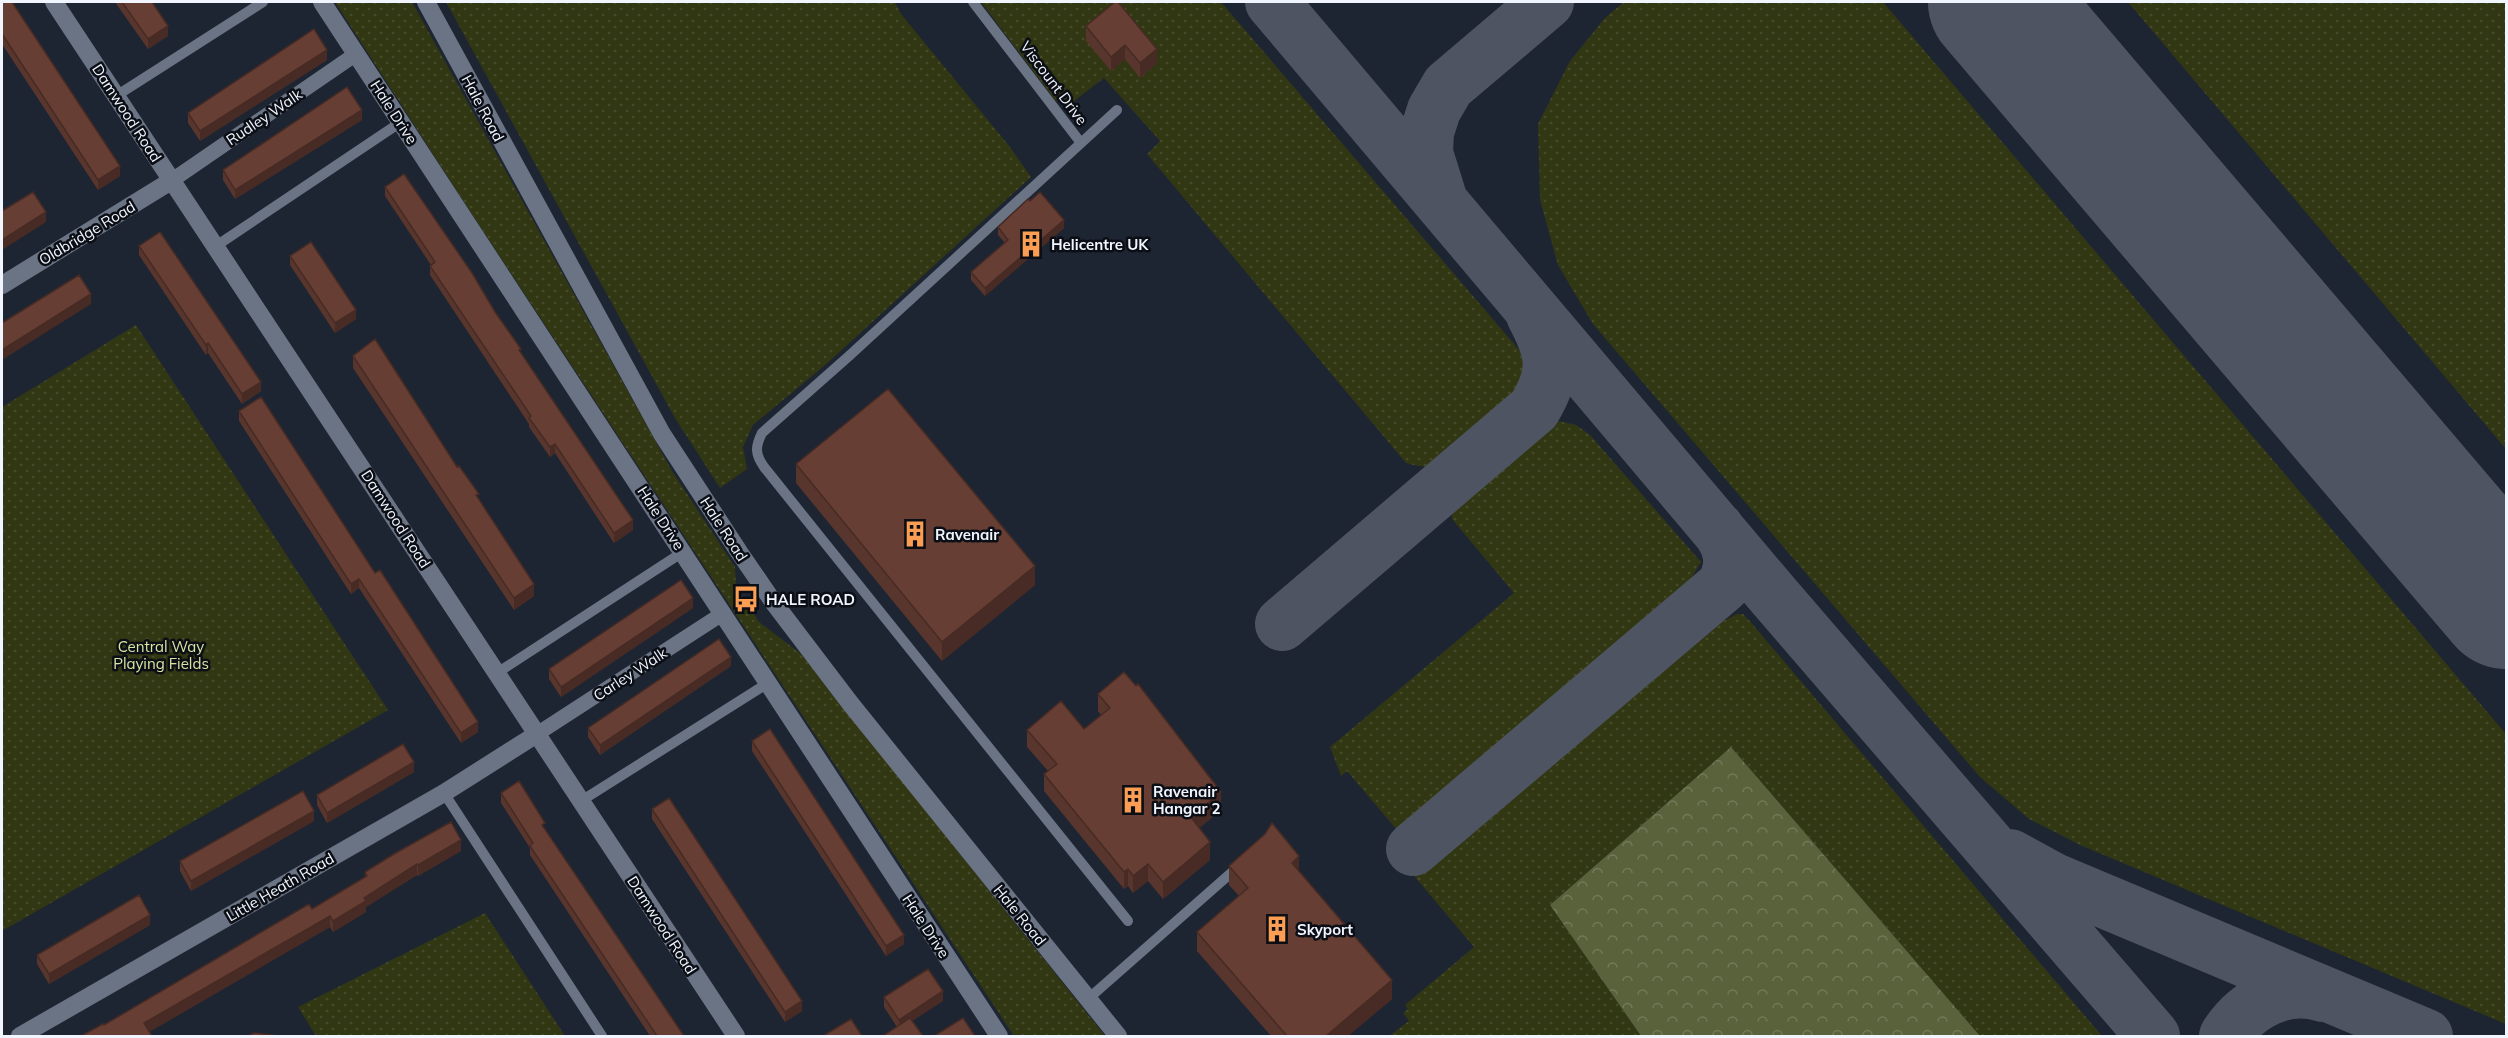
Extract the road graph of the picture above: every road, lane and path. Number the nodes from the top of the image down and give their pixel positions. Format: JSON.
{"nodes":[{"id":1,"x":54,"y":2,"type":"edge"},
{"id":2,"x":262,"y":2,"type":"edge"},
{"id":3,"x":322,"y":2,"type":"edge"},
{"id":4,"x":426,"y":2,"type":"edge"},
{"id":5,"x":973,"y":2,"type":"edge"},
{"id":6,"x":356,"y":54,"type":"junction"},
{"id":7,"x":116,"y":96,"type":"junction"},
{"id":8,"x":1117,"y":110,"type":"dead end"},
{"id":9,"x":401,"y":122,"type":"junction"},
{"id":10,"x":1081,"y":143,"type":"junction"},
{"id":11,"x":171,"y":181,"type":"junction"},
{"id":12,"x":216,"y":246,"type":"junction"},
{"id":13,"x":2,"y":285,"type":"edge"},
{"id":14,"x":683,"y":552,"type":"junction"},
{"id":15,"x":722,"y":614,"type":"junction"},
{"id":16,"x":497,"y":673,"type":"junction"},
{"id":17,"x":768,"y":683,"type":"junction"},
{"id":18,"x":537,"y":734,"type":"junction"},
{"id":19,"x":444,"y":792,"type":"junction"},
{"id":20,"x":581,"y":801,"type":"junction"},
{"id":21,"x":1244,"y":861,"type":"edge"},
{"id":22,"x":1128,"y":921,"type":"dead end"},
{"id":23,"x":1088,"y":999,"type":"junction"},
{"id":24,"x":20,"y":1036,"type":"edge"},
{"id":25,"x":602,"y":1036,"type":"edge"},
{"id":26,"x":736,"y":1036,"type":"edge"},
{"id":27,"x":999,"y":1036,"type":"edge"},
{"id":28,"x":1118,"y":1036,"type":"edge"}],
"edges":[{"from":1,"to":7,"type":"street","name":"Damwood Road"},
{"from":2,"to":7,"type":"lane"},
{"from":3,"to":6,"type":"street","name":"Hale Drive"},
{"from":4,"to":23,"type":"street","name":"Hale Road"},
{"from":5,"to":10,"type":"lane","name":"Viscount Drive"},
{"from":6,"to":9,"type":"street","name":"Hale Drive"},
{"from":6,"to":11,"type":"street","name":"Rudley Walk"},
{"from":7,"to":11,"type":"street","name":"Damwood Road"},
{"from":8,"to":10,"type":"lane","name":"Viscount Drive"},
{"from":9,"to":12,"type":"lane"},
{"from":9,"to":14,"type":"street","name":"Hale Drive"},
{"from":10,"to":22,"type":"lane"},
{"from":11,"to":12,"type":"street","name":"Damwood Road"},
{"from":11,"to":13,"type":"street","name":"Oldbridge Road"},
{"from":12,"to":16,"type":"street","name":"Damwood Road"},
{"from":14,"to":15,"type":"street","name":"Hale Drive"},
{"from":14,"to":16,"type":"lane"},
{"from":15,"to":17,"type":"street","name":"Hale Drive"},
{"from":15,"to":18,"type":"street","name":"Carley Walk"},
{"from":16,"to":18,"type":"street","name":"Damwood Road"},
{"from":17,"to":20,"type":"lane"},
{"from":17,"to":27,"type":"street","name":"Hale Drive"},
{"from":18,"to":19,"type":"street","name":"Little Heath Road"},
{"from":18,"to":20,"type":"street","name":"Damwood Road"},
{"from":19,"to":24,"type":"street","name":"Little Heath Road"},
{"from":19,"to":25,"type":"lane"},
{"from":20,"to":26,"type":"street","name":"Damwood Road"},
{"from":21,"to":23,"type":"lane"},
{"from":23,"to":28,"type":"street","name":"Hale Road"}]}
